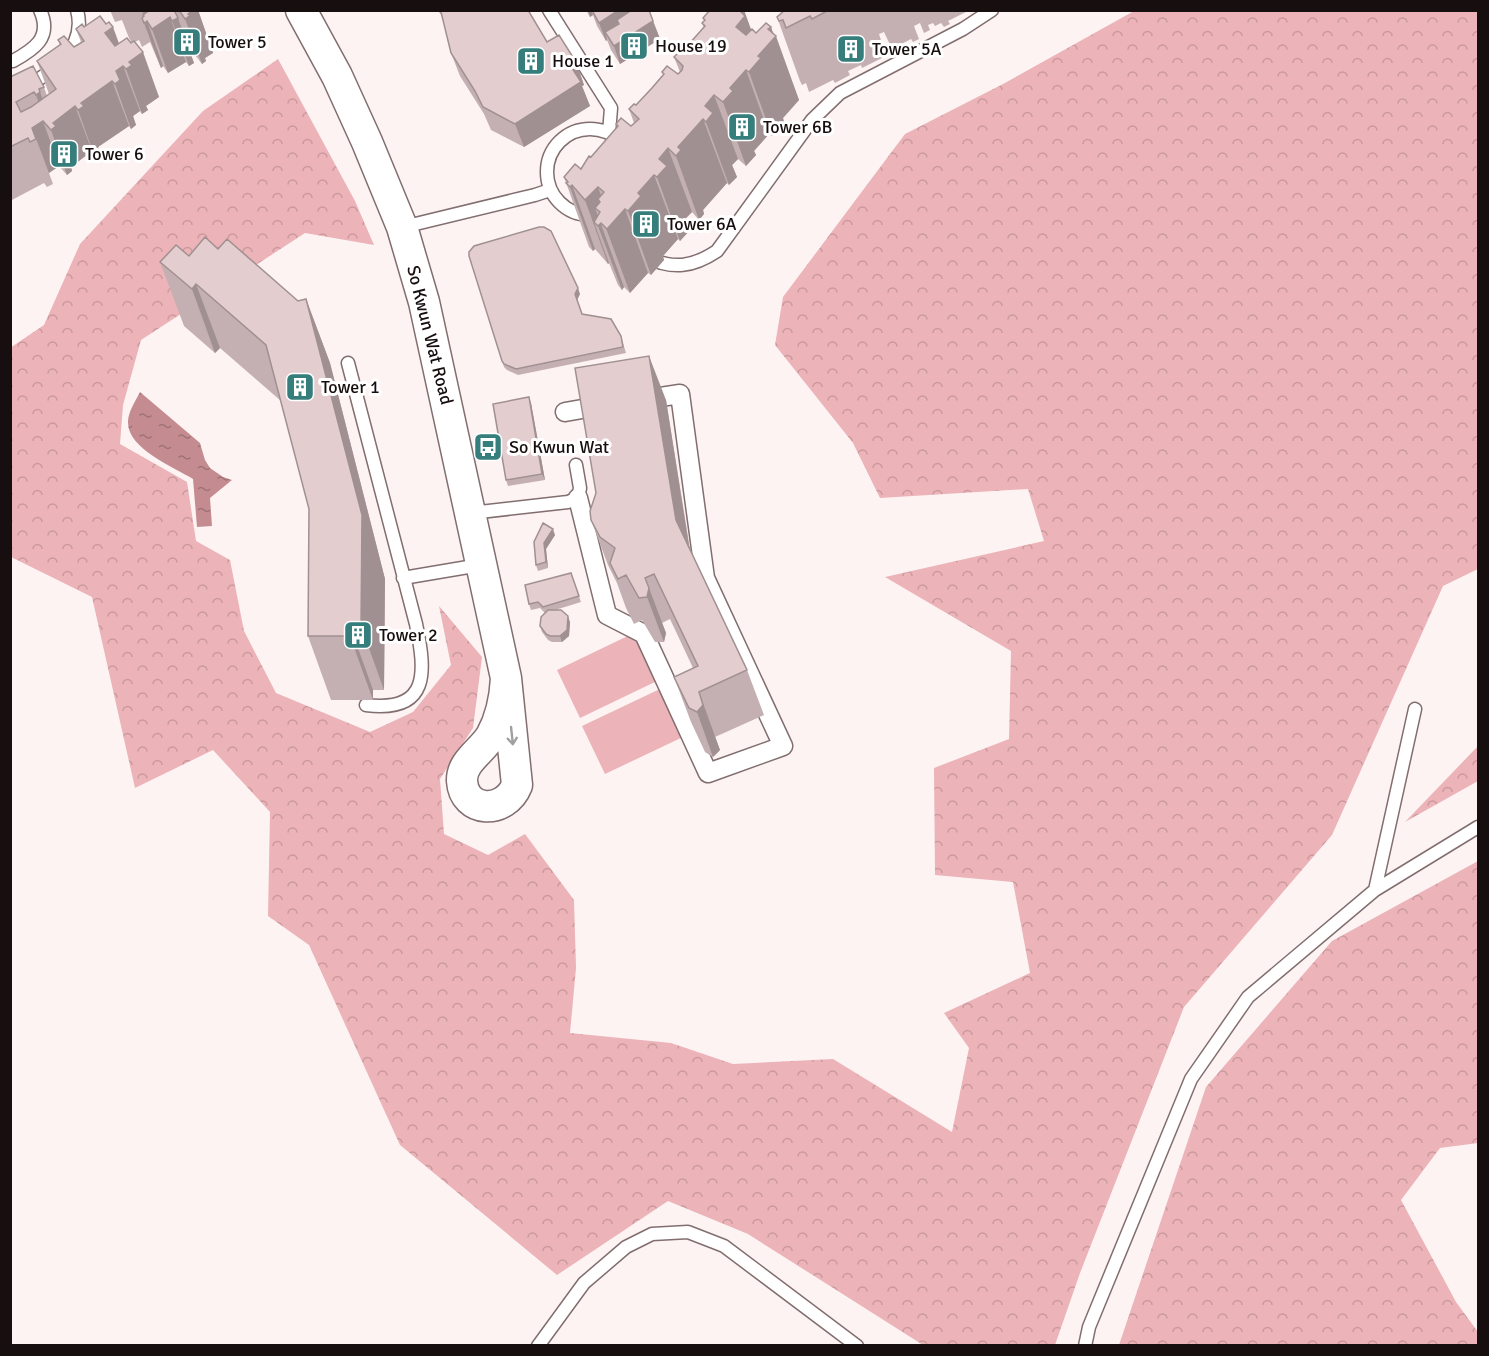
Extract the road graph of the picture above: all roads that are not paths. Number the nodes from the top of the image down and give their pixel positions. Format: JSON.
{"nodes":[{"id":1,"x":39,"y":10,"type":"edge"},
{"id":2,"x":77,"y":10,"type":"edge"},
{"id":3,"x":301,"y":10,"type":"edge"},
{"id":4,"x":549,"y":10,"type":"edge"},
{"id":5,"x":986,"y":12,"type":"edge"},
{"id":6,"x":13,"y":61,"type":"dead end"},
{"id":7,"x":10,"y":97,"type":"edge"},
{"id":8,"x":609,"y":133,"type":"junction"},
{"id":9,"x":550,"y":190,"type":"junction"},
{"id":10,"x":402,"y":227,"type":"junction"},
{"id":11,"x":632,"y":247,"type":"edge"},
{"id":12,"x":348,"y":363,"type":"dead end"},
{"id":13,"x":565,"y":412,"type":"dead end"},
{"id":14,"x":576,"y":465,"type":"dead end"},
{"id":15,"x":578,"y":498,"type":"junction"},
{"id":16,"x":471,"y":513,"type":"junction"},
{"id":17,"x":482,"y":565,"type":"junction"},
{"id":18,"x":403,"y":578,"type":"junction"},
{"id":19,"x":506,"y":678,"type":"dead end"},
{"id":20,"x":366,"y":705,"type":"dead end"},
{"id":21,"x":1415,"y":709,"type":"dead end"},
{"id":22,"x":1479,"y":826,"type":"edge"},
{"id":23,"x":1375,"y":890,"type":"junction"},
{"id":24,"x":538,"y":1346,"type":"edge"},
{"id":25,"x":857,"y":1346,"type":"edge"},
{"id":26,"x":1085,"y":1346,"type":"edge"}],
"edges":[{"from":1,"to":6,"type":"lane"},
{"from":2,"to":7,"type":"lane"},
{"from":3,"to":10,"type":"street","name":"So Kwun Wat Road"},
{"from":4,"to":8,"type":"lane"},
{"from":5,"to":11,"type":"lane"},
{"from":8,"to":9,"type":"lane"},
{"from":8,"to":9,"type":"lane"},
{"from":9,"to":10,"type":"lane"},
{"from":10,"to":16,"type":"street","name":"So Kwun Wat Road"},
{"from":12,"to":18,"type":"lane"},
{"from":13,"to":15,"type":"street"},
{"from":14,"to":15,"type":"lane"},
{"from":15,"to":16,"type":"lane"},
{"from":16,"to":17,"type":"street","name":"So Kwun Wat Road"},
{"from":17,"to":18,"type":"lane"},
{"from":17,"to":19,"type":"street","name":"So Kwun Wat Road"},
{"from":18,"to":20,"type":"lane"},
{"from":21,"to":23,"type":"lane"},
{"from":22,"to":23,"type":"lane"},
{"from":23,"to":26,"type":"lane"},
{"from":24,"to":25,"type":"lane"}]}
